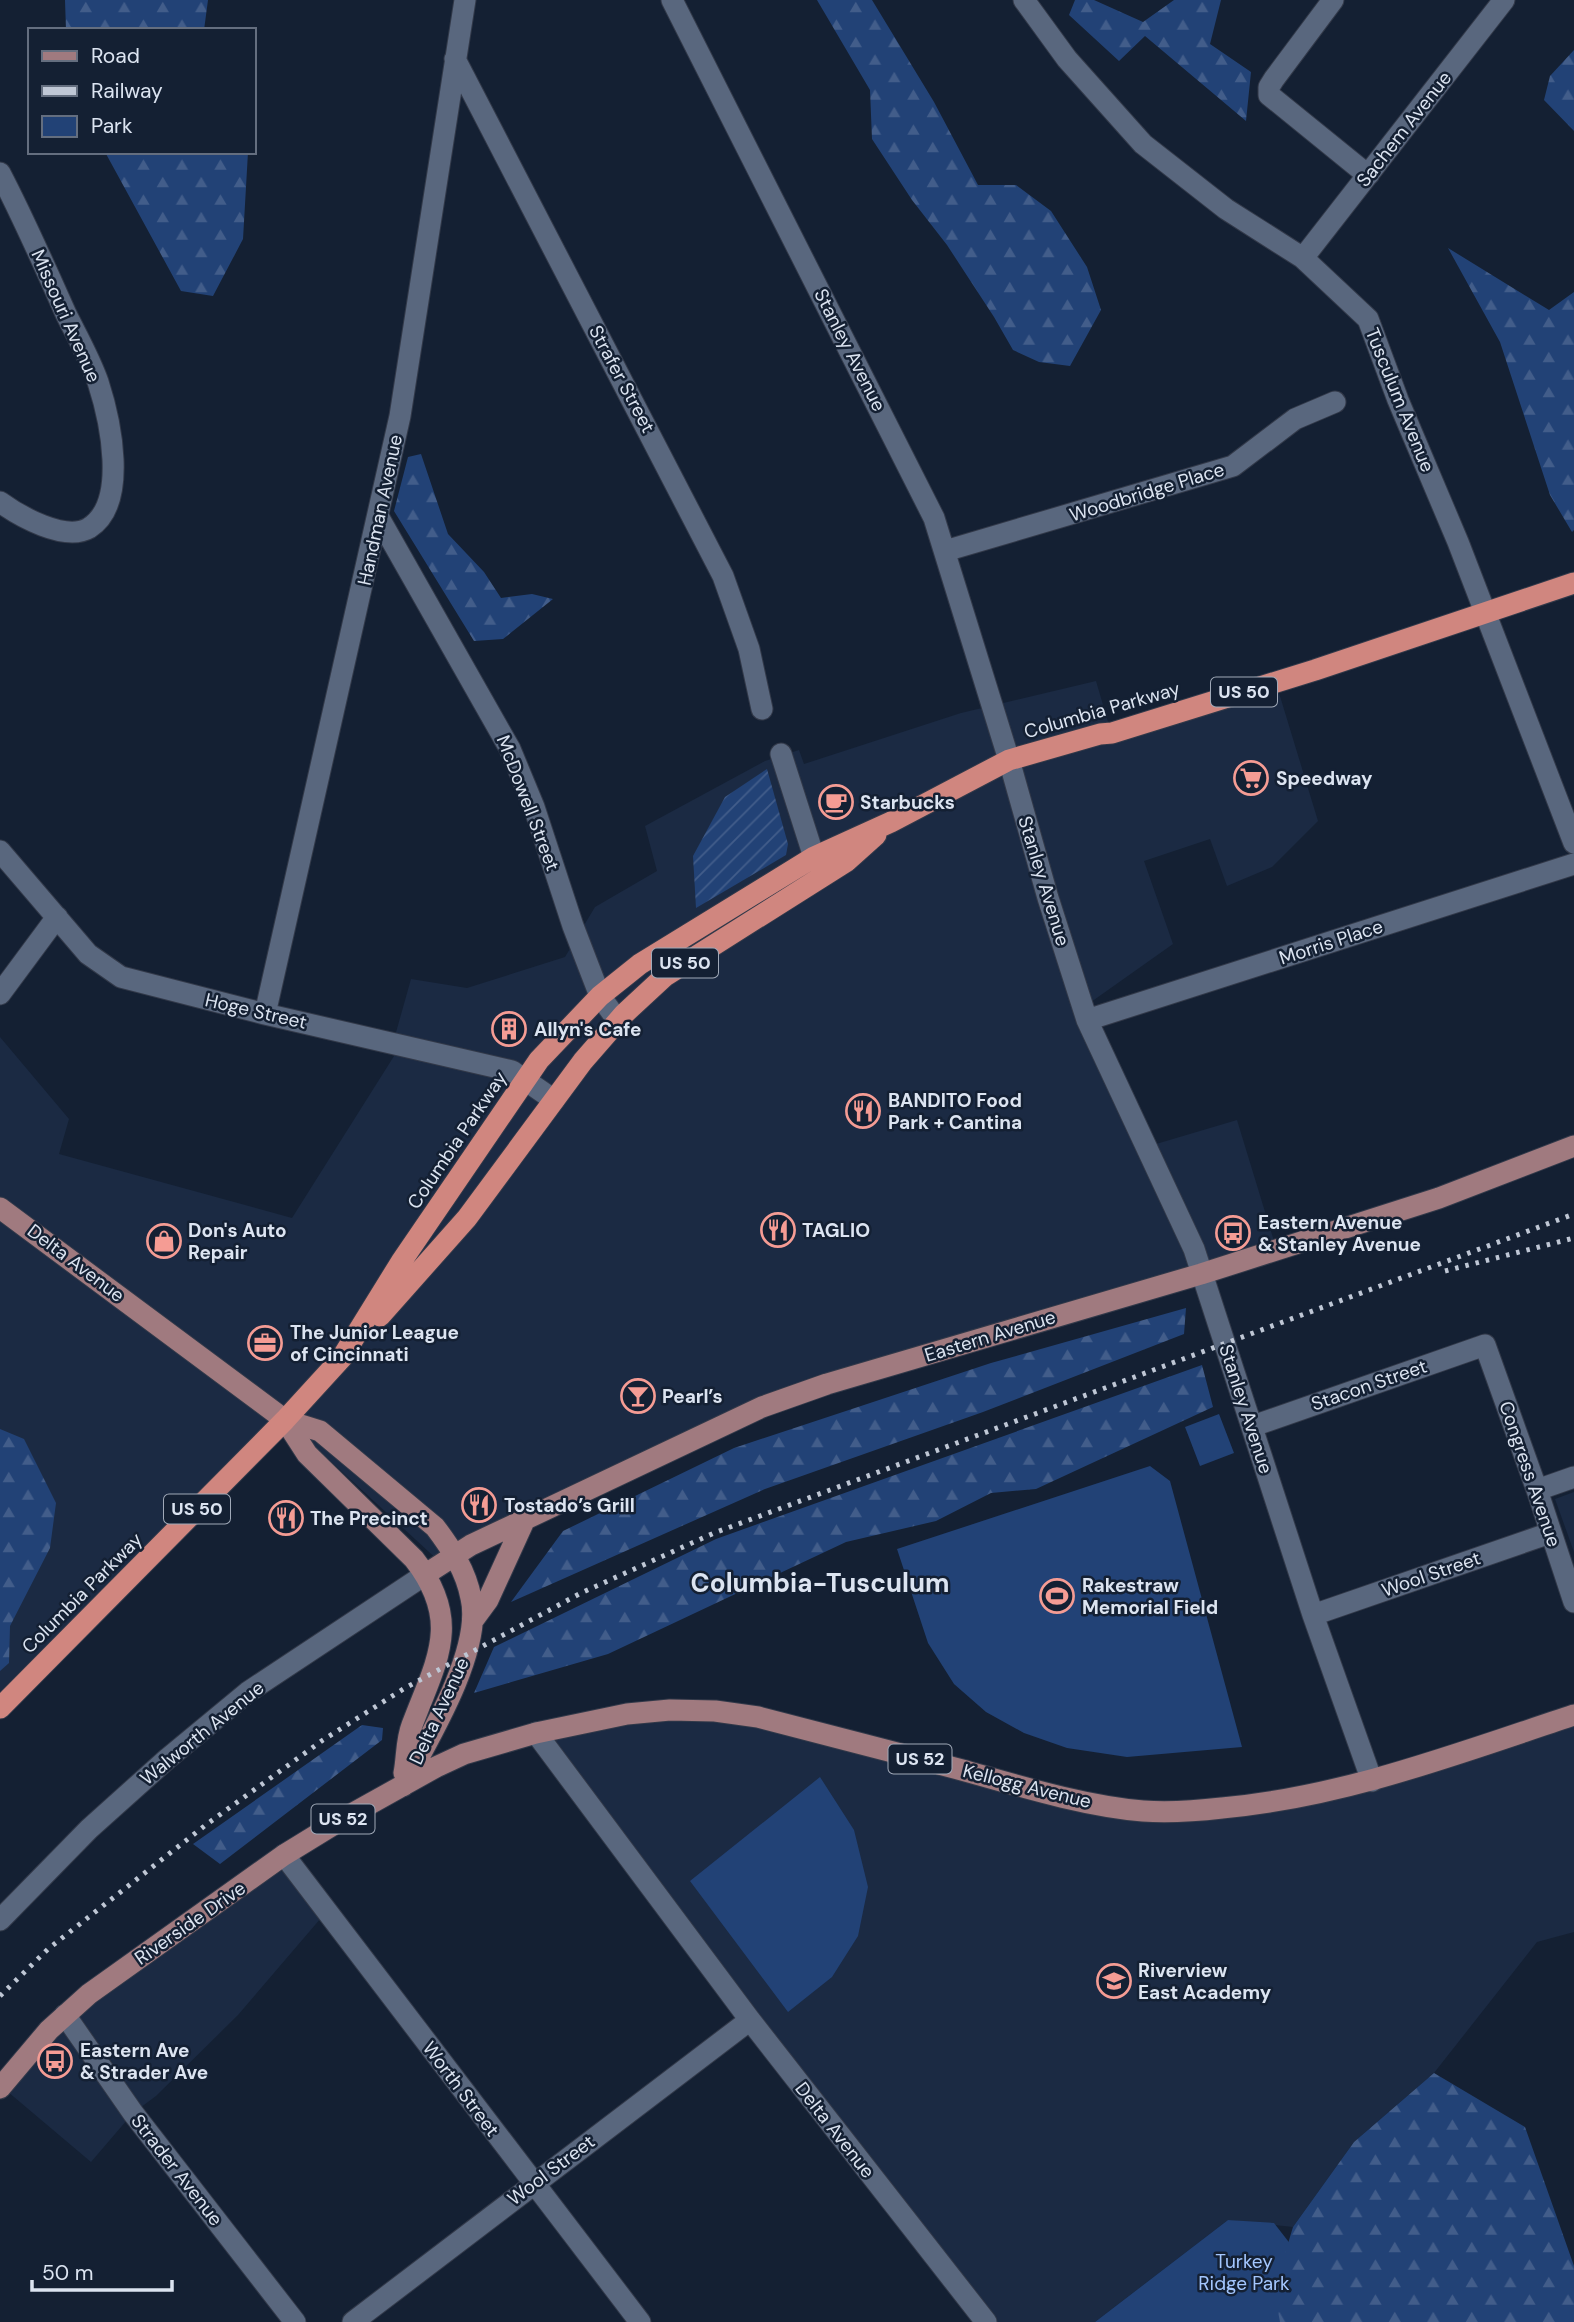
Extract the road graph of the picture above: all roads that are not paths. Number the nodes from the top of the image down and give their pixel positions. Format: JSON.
{"nodes":[{"id":1,"x":464,"y":0,"type":"edge"},
{"id":2,"x":673,"y":0,"type":"edge"},
{"id":3,"x":1024,"y":0,"type":"edge"},
{"id":4,"x":1333,"y":0,"type":"edge"},
{"id":5,"x":1504,"y":0,"type":"edge"},
{"id":6,"x":455,"y":59,"type":"junction"},
{"id":7,"x":0,"y":173,"type":"edge"},
{"id":8,"x":1369,"y":174,"type":"junction"},
{"id":9,"x":1303,"y":258,"type":"junction"},
{"id":10,"x":1335,"y":402,"type":"dead end"},
{"id":11,"x":0,"y":502,"type":"edge"},
{"id":12,"x":379,"y":518,"type":"junction"},
{"id":13,"x":945,"y":551,"type":"junction"},
{"id":14,"x":1574,"y":583,"type":"edge"},
{"id":15,"x":1485,"y":614,"type":"junction"},
{"id":16,"x":762,"y":709,"type":"dead end"},
{"id":17,"x":780,"y":754,"type":"dead end"},
{"id":18,"x":1009,"y":760,"type":"junction"},
{"id":19,"x":891,"y":822,"type":"junction"},
{"id":20,"x":1574,"y":843,"type":"edge"},
{"id":21,"x":0,"y":851,"type":"edge"},
{"id":22,"x":814,"y":857,"type":"junction"},
{"id":23,"x":1574,"y":864,"type":"edge"},
{"id":24,"x":57,"y":916,"type":"junction"},
{"id":25,"x":0,"y":994,"type":"edge"},
{"id":26,"x":600,"y":996,"type":"junction"},
{"id":27,"x":265,"y":1014,"type":"junction"},
{"id":28,"x":1087,"y":1020,"type":"junction"},
{"id":29,"x":618,"y":1021,"type":"junction"},
{"id":30,"x":526,"y":1079,"type":"junction"},
{"id":31,"x":554,"y":1100,"type":"junction"},
{"id":32,"x":1574,"y":1146,"type":"edge"},
{"id":33,"x":0,"y":1208,"type":"edge"},
{"id":34,"x":446,"y":1241,"type":"junction"},
{"id":35,"x":1201,"y":1274,"type":"junction"},
{"id":36,"x":1485,"y":1345,"type":"joint"},
{"id":37,"x":341,"y":1359,"type":"junction"},
{"id":38,"x":285,"y":1420,"type":"junction"},
{"id":39,"x":1253,"y":1426,"type":"junction"},
{"id":40,"x":1574,"y":1477,"type":"edge"},
{"id":41,"x":1537,"y":1490,"type":"junction"},
{"id":42,"x":525,"y":1519,"type":"junction"},
{"id":43,"x":1550,"y":1533,"type":"junction"},
{"id":44,"x":454,"y":1554,"type":"junction"},
{"id":45,"x":426,"y":1574,"type":"junction"},
{"id":46,"x":1574,"y":1602,"type":"edge"},
{"id":47,"x":1313,"y":1615,"type":"junction"},
{"id":48,"x":474,"y":1619,"type":"junction"},
{"id":49,"x":0,"y":1708,"type":"edge"},
{"id":50,"x":1574,"y":1715,"type":"edge"},
{"id":51,"x":537,"y":1733,"type":"junction"},
{"id":52,"x":1372,"y":1781,"type":"junction"},
{"id":53,"x":403,"y":1786,"type":"junction"},
{"id":54,"x":284,"y":1855,"type":"junction"},
{"id":55,"x":0,"y":1920,"type":"edge"},
{"id":56,"x":65,"y":2015,"type":"junction"},
{"id":57,"x":750,"y":2020,"type":"junction"},
{"id":58,"x":0,"y":2088,"type":"edge"},
{"id":59,"x":533,"y":2184,"type":"junction"},
{"id":60,"x":295,"y":2322,"type":"edge"},
{"id":61,"x":353,"y":2322,"type":"edge"},
{"id":62,"x":640,"y":2322,"type":"edge"},
{"id":63,"x":986,"y":2322,"type":"edge"}],
"edges":[{"from":1,"to":6,"type":"street","name":"Handman Avenue"},
{"from":2,"to":13,"type":"street","name":"Stanley Avenue"},
{"from":3,"to":9,"type":"street","name":"Tusculum Avenue"},
{"from":4,"to":8,"type":"street"},
{"from":5,"to":8,"type":"street","name":"Sachem Avenue"},
{"from":6,"to":12,"type":"street","name":"Handman Avenue"},
{"from":6,"to":16,"type":"street","name":"Strafer Street"},
{"from":7,"to":11,"type":"street","name":"Missouri Avenue"},
{"from":8,"to":9,"type":"street","name":"Sachem Avenue"},
{"from":9,"to":15,"type":"street","name":"Tusculum Avenue"},
{"from":10,"to":13,"type":"street","name":"Woodbridge Place"},
{"from":12,"to":26,"type":"street","name":"McDowell Street"},
{"from":12,"to":27,"type":"street","name":"Handman Avenue"},
{"from":13,"to":18,"type":"street","name":"Stanley Avenue"},
{"from":14,"to":15,"type":"highway","name":"Columbia Parkway","number":"US 50"},
{"from":15,"to":18,"type":"highway","name":"Columbia Parkway","number":"US 50"},
{"from":15,"to":20,"type":"street","name":"Tusculum Avenue"},
{"from":17,"to":22,"type":"street"},
{"from":18,"to":19,"type":"highway","name":"Columbia Parkway","number":"US 50"},
{"from":18,"to":28,"type":"street","name":"Stanley Avenue"},
{"from":19,"to":22,"type":"highway","name":"Columbia Parkway","number":"US 50"},
{"from":19,"to":29,"type":"highway","name":"Columbia Parkway","number":"US 50"},
{"from":21,"to":24,"type":"street","name":"Hoge Street"},
{"from":22,"to":26,"type":"highway","name":"Columbia Parkway","number":"US 50"},
{"from":23,"to":28,"type":"street","name":"Morris Place"},
{"from":24,"to":25,"type":"street"},
{"from":24,"to":27,"type":"street","name":"Hoge Street"},
{"from":26,"to":29,"type":"street","name":"McDowell Street"},
{"from":26,"to":30,"type":"highway","name":"Columbia Parkway","number":"US 50"},
{"from":27,"to":30,"type":"street","name":"Hoge Street"},
{"from":28,"to":35,"type":"street","name":"Stanley Avenue"},
{"from":29,"to":31,"type":"highway","name":"Columbia Parkway","number":"US 50"},
{"from":30,"to":31,"type":"street","name":"Hoge Street"},
{"from":30,"to":34,"type":"highway"},
{"from":30,"to":37,"type":"highway","name":"Columbia Parkway","number":"US 50"},
{"from":31,"to":34,"type":"highway","name":"Columbia Parkway","number":"US 50"},
{"from":32,"to":35,"type":"main road","name":"Eastern Avenue"},
{"from":33,"to":38,"type":"main road","name":"Delta Avenue"},
{"from":34,"to":37,"type":"highway","name":"Columbia Parkway","number":"US 50"},
{"from":35,"to":39,"type":"street","name":"Stanley Avenue"},
{"from":35,"to":42,"type":"main road","name":"Eastern Avenue"},
{"from":36,"to":39,"type":"street","name":"Stacon Street"},
{"from":36,"to":41,"type":"street","name":"Congress Avenue"},
{"from":37,"to":38,"type":"highway","name":"Columbia Parkway","number":"US 50"},
{"from":38,"to":44,"type":"main road","name":"Delta Avenue"},
{"from":38,"to":45,"type":"main road","name":"Delta Avenue"},
{"from":38,"to":49,"type":"highway","name":"Columbia Parkway","number":"US 50"},
{"from":39,"to":47,"type":"street","name":"Stanley Avenue"},
{"from":40,"to":41,"type":"street"},
{"from":41,"to":43,"type":"street","name":"Congress Avenue"},
{"from":42,"to":44,"type":"main road","name":"Eastern Avenue"},
{"from":42,"to":48,"type":"main road"},
{"from":43,"to":46,"type":"street","name":"Congress Avenue"},
{"from":43,"to":47,"type":"street","name":"Wool Street"},
{"from":44,"to":45,"type":"main road","name":"Eastern Avenue"},
{"from":44,"to":48,"type":"main road","name":"Delta Avenue"},
{"from":45,"to":53,"type":"main road","name":"Delta Avenue"},
{"from":45,"to":55,"type":"street","name":"Walworth Avenue"},
{"from":47,"to":52,"type":"street","name":"Stanley Avenue"},
{"from":48,"to":53,"type":"main road","name":"Delta Avenue"},
{"from":50,"to":52,"type":"main road","name":"Kellogg Avenue","number":"US 52"},
{"from":51,"to":52,"type":"main road","name":"Kellogg Avenue","number":"US 52"},
{"from":51,"to":53,"type":"main road","name":"Kellogg Avenue","number":"US 52"},
{"from":51,"to":57,"type":"street","name":"Delta Avenue"},
{"from":53,"to":54,"type":"main road","name":"Riverside Drive","number":"US 52"},
{"from":54,"to":56,"type":"main road","name":"Riverside Drive","number":"US 52"},
{"from":54,"to":59,"type":"street","name":"Worth Street"},
{"from":56,"to":58,"type":"main road","name":"Riverside Drive","number":"US 52"},
{"from":56,"to":60,"type":"street","name":"Strader Avenue"},
{"from":57,"to":59,"type":"street","name":"Wool Street"},
{"from":57,"to":63,"type":"street","name":"Delta Avenue"},
{"from":59,"to":61,"type":"street","name":"Wool Street"},
{"from":59,"to":62,"type":"street","name":"Worth Street"}]}
